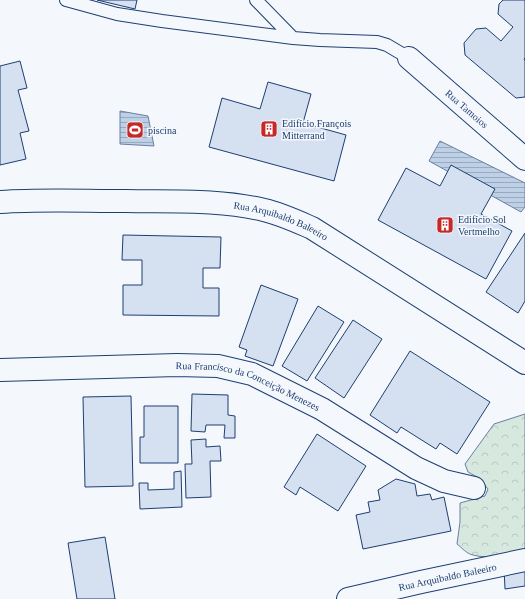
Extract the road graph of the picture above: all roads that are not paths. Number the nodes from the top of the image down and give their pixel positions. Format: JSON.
{"nodes":[{"id":1,"x":66,"y":0,"type":"edge"},
{"id":2,"x":256,"y":0,"type":"edge"},
{"id":3,"x":293,"y":38,"type":"junction"},
{"id":4,"x":409,"y":58,"type":"joint"},
{"id":5,"x":525,"y":159,"type":"edge"},
{"id":6,"x":0,"y":202,"type":"edge"},
{"id":7,"x":525,"y":363,"type":"edge"},
{"id":8,"x":0,"y":370,"type":"edge"},
{"id":9,"x":474,"y":488,"type":"dead end"},
{"id":10,"x":525,"y":560,"type":"edge"},
{"id":11,"x":348,"y":599,"type":"edge"}],
"edges":[{"from":1,"to":3,"type":"lane"},
{"from":2,"to":3,"type":"lane"},
{"from":3,"to":4,"type":"lane"},
{"from":4,"to":5,"type":"street","name":"Rua Tamoios"},
{"from":6,"to":7,"type":"street","name":"Rua Arquibaldo Baleeiro"},
{"from":8,"to":9,"type":"street","name":"Rua Francisco da Conceição Menezes"},
{"from":10,"to":11,"type":"street","name":"Rua Arquibaldo Baleeiro"}]}
